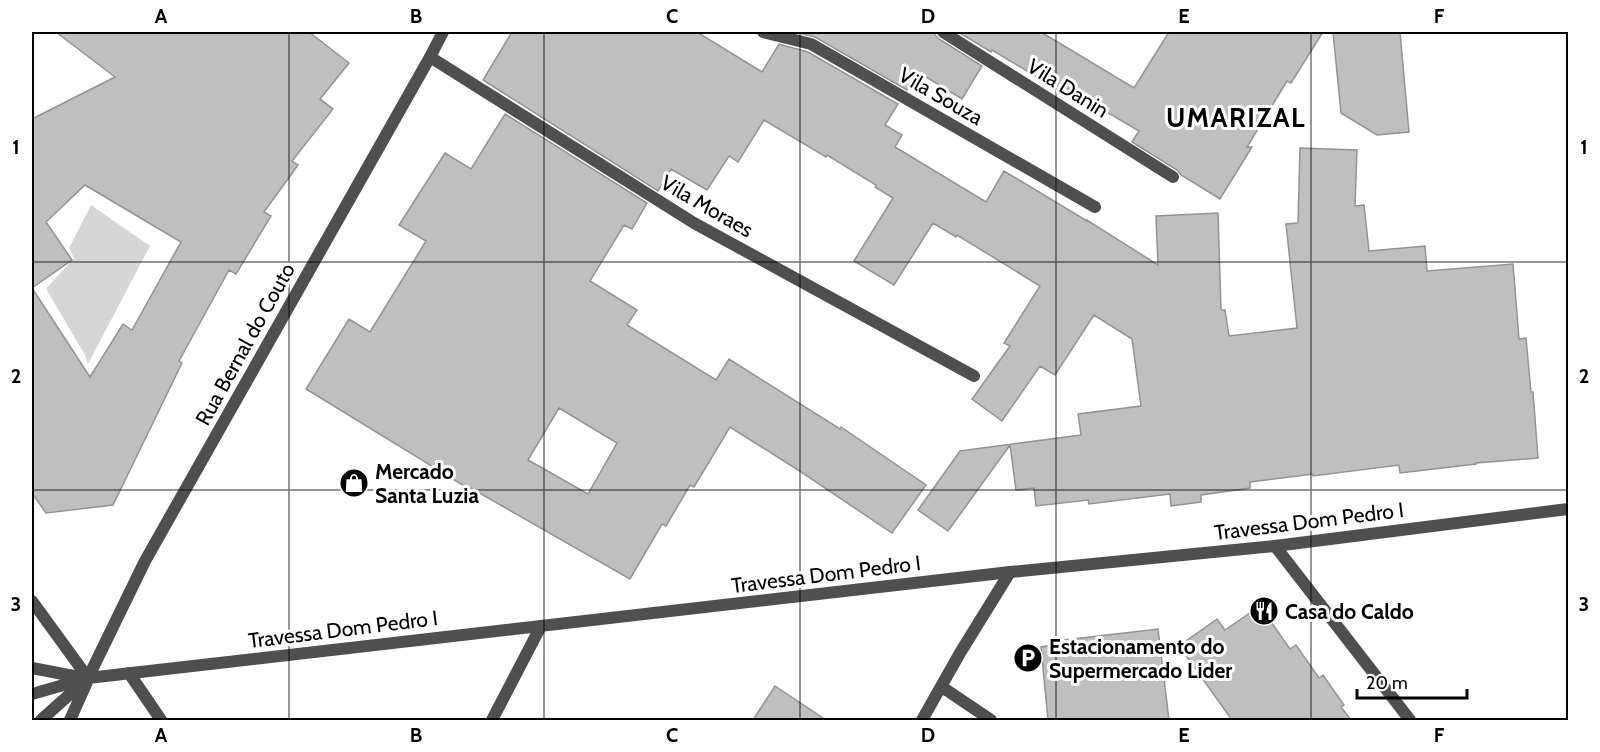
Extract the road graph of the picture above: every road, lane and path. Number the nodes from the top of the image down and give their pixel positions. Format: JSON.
{"nodes":[{"id":1,"x":442,"y":32,"type":"edge"},
{"id":2,"x":763,"y":32,"type":"edge"},
{"id":3,"x":943,"y":32,"type":"edge"},
{"id":4,"x":429,"y":57,"type":"junction"},
{"id":5,"x":1173,"y":177,"type":"dead end"},
{"id":6,"x":1095,"y":207,"type":"dead end"},
{"id":7,"x":974,"y":376,"type":"dead end"},
{"id":8,"x":1569,"y":509,"type":"edge"},
{"id":9,"x":1275,"y":546,"type":"junction"},
{"id":10,"x":1010,"y":572,"type":"junction"},
{"id":11,"x":32,"y":601,"type":"edge"},
{"id":12,"x":541,"y":626,"type":"junction"},
{"id":13,"x":32,"y":668,"type":"edge"},
{"id":14,"x":129,"y":674,"type":"junction"},
{"id":15,"x":88,"y":678,"type":"junction"},
{"id":16,"x":942,"y":687,"type":"junction"},
{"id":17,"x":32,"y":694,"type":"edge"},
{"id":18,"x":41,"y":720,"type":"edge"},
{"id":19,"x":70,"y":720,"type":"edge"},
{"id":20,"x":161,"y":720,"type":"edge"},
{"id":21,"x":492,"y":720,"type":"edge"},
{"id":22,"x":922,"y":720,"type":"edge"},
{"id":23,"x":991,"y":720,"type":"edge"},
{"id":24,"x":1410,"y":720,"type":"edge"}],
"edges":[{"from":1,"to":4,"type":"street","name":"Rua Bernal do Couto"},
{"from":2,"to":6,"type":"street","name":"Vila Souza"},
{"from":3,"to":5,"type":"street","name":"Vila Danin"},
{"from":4,"to":7,"type":"street","name":"Vila Moraes"},
{"from":4,"to":15,"type":"street","name":"Rua Bernal do Couto"},
{"from":8,"to":9,"type":"street","name":"Travessa Dom Pedro I"},
{"from":9,"to":10,"type":"street","name":"Travessa Dom Pedro I"},
{"from":9,"to":24,"type":"street"},
{"from":10,"to":12,"type":"street","name":"Travessa Dom Pedro I"},
{"from":10,"to":16,"type":"street"},
{"from":11,"to":15,"type":"street"},
{"from":12,"to":14,"type":"street","name":"Travessa Dom Pedro I"},
{"from":12,"to":21,"type":"street"},
{"from":13,"to":15,"type":"street"},
{"from":14,"to":15,"type":"street","name":"Travessa Dom Pedro I"},
{"from":14,"to":20,"type":"street"},
{"from":15,"to":17,"type":"street"},
{"from":15,"to":18,"type":"street","name":"Rua Bernal do Couto"},
{"from":15,"to":19,"type":"street","name":"Rua Bernal do Couto"},
{"from":16,"to":22,"type":"street"},
{"from":16,"to":23,"type":"street"}]}
